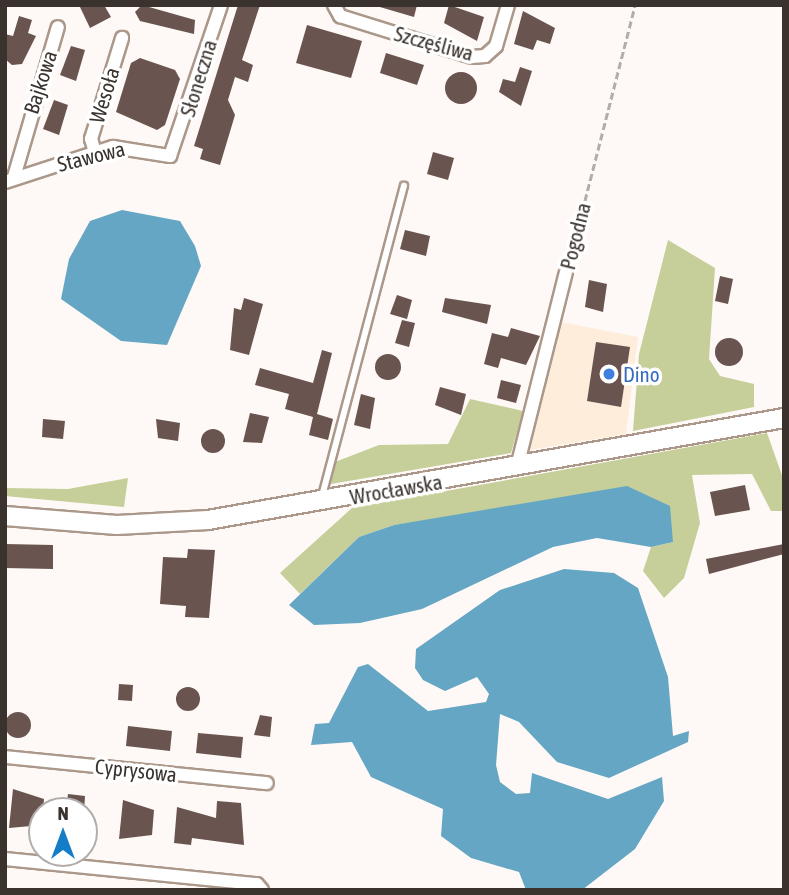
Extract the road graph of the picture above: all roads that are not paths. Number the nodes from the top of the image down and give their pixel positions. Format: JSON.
{"nodes":[{"id":1,"x":221,"y":5,"type":"edge"},
{"id":2,"x":334,"y":5,"type":"edge"},
{"id":3,"x":508,"y":5,"type":"edge"},
{"id":4,"x":58,"y":27,"type":"dead end"},
{"id":5,"x":121,"y":38,"type":"dead end"},
{"id":6,"x":95,"y":152,"type":"junction"},
{"id":7,"x":175,"y":152,"type":"joint"},
{"id":8,"x":10,"y":179,"type":"edge"},
{"id":9,"x":404,"y":186,"type":"dead end"},
{"id":10,"x":566,"y":272,"type":"road end"},
{"id":11,"x":784,"y":418,"type":"edge"},
{"id":12,"x":517,"y":467,"type":"junction"},
{"id":13,"x":323,"y":502,"type":"junction"},
{"id":14,"x":5,"y":516,"type":"edge"},
{"id":15,"x":5,"y":757,"type":"edge"},
{"id":16,"x":267,"y":783,"type":"dead end"},
{"id":17,"x":5,"y":859,"type":"edge"},
{"id":18,"x":262,"y":890,"type":"edge"}],
"edges":[{"from":1,"to":7,"type":"street","name":"Słoneczna"},
{"from":2,"to":3,"type":"street","name":"Szczęśliwa"},
{"from":4,"to":8,"type":"street","name":"Bajkowa"},
{"from":5,"to":6,"type":"street","name":"Wesoła"},
{"from":6,"to":7,"type":"street","name":"Stawowa"},
{"from":6,"to":8,"type":"street","name":"Stawowa"},
{"from":9,"to":13,"type":"lane"},
{"from":10,"to":12,"type":"street","name":"Pogodna"},
{"from":11,"to":12,"type":"main road","name":"Wrocławska"},
{"from":12,"to":13,"type":"main road","name":"Wrocławska"},
{"from":13,"to":14,"type":"main road","name":"Wrocławska"},
{"from":15,"to":16,"type":"street","name":"Cyprysowa"},
{"from":17,"to":18,"type":"street"}]}
